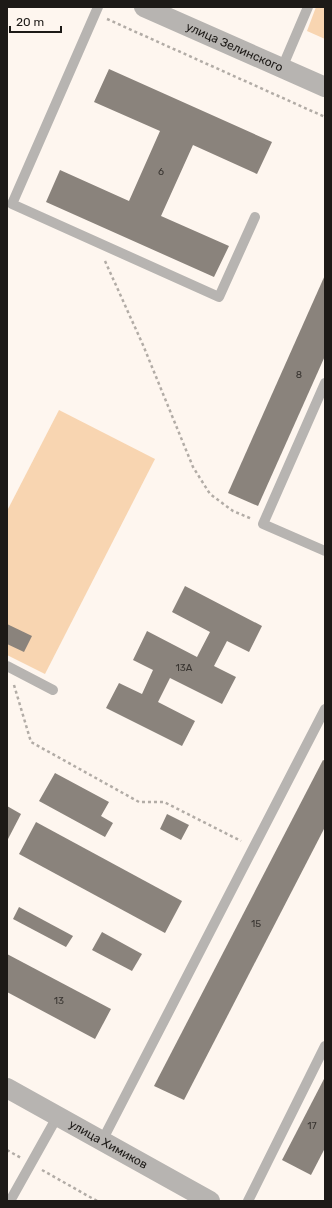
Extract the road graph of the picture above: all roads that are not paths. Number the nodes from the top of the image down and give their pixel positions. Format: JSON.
{"nodes":[{"id":1,"x":144,"y":7,"type":"edge"},
{"id":2,"x":308,"y":7,"type":"edge"},
{"id":3,"x":97,"y":10,"type":"edge"},
{"id":4,"x":282,"y":68,"type":"junction"},
{"id":5,"x":325,"y":87,"type":"edge"},
{"id":6,"x":255,"y":217,"type":"dead end"},
{"id":7,"x":325,"y":383,"type":"edge"},
{"id":8,"x":325,"y":551,"type":"edge"},
{"id":9,"x":8,"y":667,"type":"edge"},
{"id":10,"x":53,"y":690,"type":"dead end"},
{"id":11,"x":325,"y":709,"type":"edge"},
{"id":12,"x":321,"y":724,"type":"edge"},
{"id":13,"x":325,"y":1046,"type":"edge"},
{"id":14,"x":7,"y":1088,"type":"edge"},
{"id":15,"x":58,"y":1117,"type":"junction"},
{"id":16,"x":102,"y":1142,"type":"junction"},
{"id":17,"x":10,"y":1201,"type":"edge"},
{"id":18,"x":210,"y":1201,"type":"edge"},
{"id":19,"x":248,"y":1201,"type":"edge"}],
"edges":[{"from":1,"to":4,"type":"street","name":"улица Зелинского"},
{"from":2,"to":4,"type":"lane"},
{"from":3,"to":6,"type":"lane"},
{"from":4,"to":5,"type":"street","name":"улица Зелинского"},
{"from":7,"to":8,"type":"lane"},
{"from":9,"to":10,"type":"lane"},
{"from":11,"to":12,"type":"lane"},
{"from":12,"to":16,"type":"lane"},
{"from":13,"to":19,"type":"lane"},
{"from":14,"to":15,"type":"street","name":"улица Химиков"},
{"from":15,"to":16,"type":"street","name":"улица Химиков"},
{"from":15,"to":17,"type":"lane"},
{"from":16,"to":18,"type":"street","name":"улица Химиков"}]}
